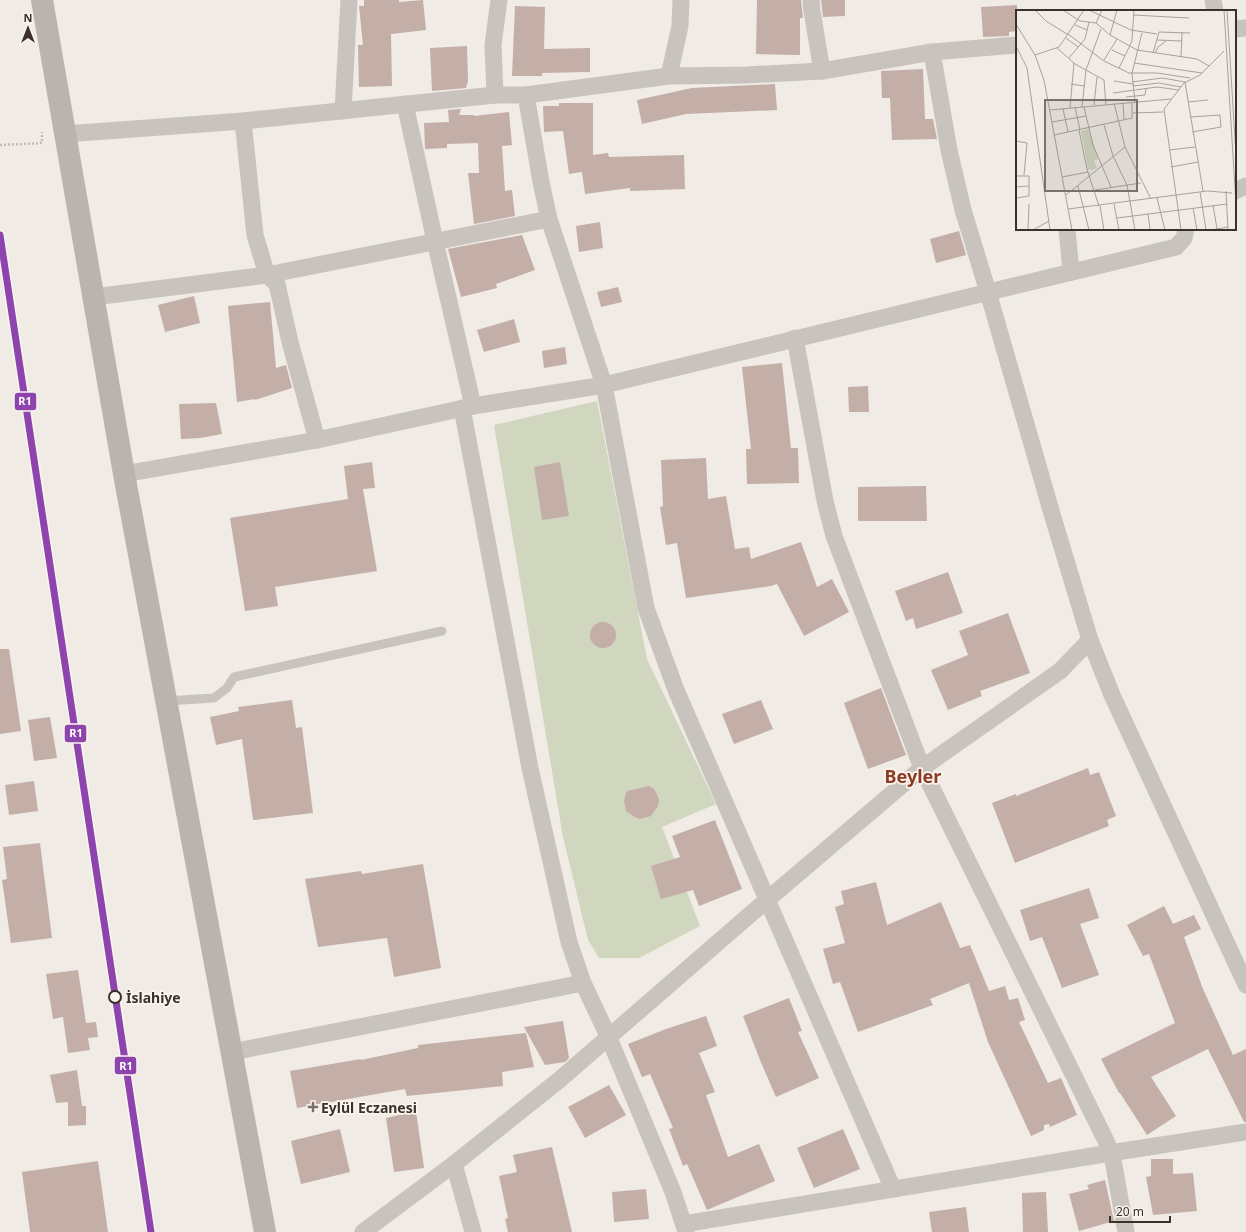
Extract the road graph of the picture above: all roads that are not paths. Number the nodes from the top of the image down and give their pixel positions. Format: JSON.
{"nodes":[{"id":1,"x":42,"y":0,"type":"edge"},
{"id":2,"x":348,"y":0,"type":"edge"},
{"id":3,"x":499,"y":0,"type":"edge"},
{"id":4,"x":681,"y":0,"type":"edge"},
{"id":5,"x":811,"y":0,"type":"edge"},
{"id":6,"x":1213,"y":0,"type":"edge"},
{"id":7,"x":1215,"y":10,"type":"edge"},
{"id":8,"x":1246,"y":28,"type":"edge"},
{"id":9,"x":1236,"y":29,"type":"edge"},
{"id":10,"x":1016,"y":44,"type":"edge"},
{"id":11,"x":932,"y":52,"type":"junction"},
{"id":12,"x":822,"y":71,"type":"junction"},
{"id":13,"x":669,"y":76,"type":"junction"},
{"id":14,"x":495,"y":95,"type":"junction"},
{"id":15,"x":526,"y":95,"type":"junction"},
{"id":16,"x":405,"y":104,"type":"junction"},
{"id":17,"x":343,"y":111,"type":"junction"},
{"id":18,"x":243,"y":121,"type":"junction"},
{"id":19,"x":65,"y":134,"type":"junction"},
{"id":20,"x":1246,"y":181,"type":"edge"},
{"id":21,"x":1236,"y":182,"type":"edge"},
{"id":22,"x":1246,"y":186,"type":"edge"},
{"id":23,"x":1236,"y":191,"type":"edge"},
{"id":24,"x":549,"y":219,"type":"junction"},
{"id":25,"x":1067,"y":230,"type":"edge"},
{"id":26,"x":1186,"y":230,"type":"edge"},
{"id":27,"x":434,"y":241,"type":"junction"},
{"id":28,"x":1071,"y":272,"type":"junction"},
{"id":29,"x":267,"y":275,"type":"junction"},
{"id":30,"x":988,"y":292,"type":"junction"},
{"id":31,"x":94,"y":297,"type":"junction"},
{"id":32,"x":795,"y":338,"type":"junction"},
{"id":33,"x":604,"y":385,"type":"junction"},
{"id":34,"x":467,"y":407,"type":"junction"},
{"id":35,"x":317,"y":440,"type":"junction"},
{"id":36,"x":124,"y":474,"type":"junction"},
{"id":37,"x":442,"y":631,"type":"dead end"},
{"id":38,"x":1090,"y":640,"type":"junction"},
{"id":39,"x":166,"y":701,"type":"junction"},
{"id":40,"x":922,"y":768,"type":"junction"},
{"id":41,"x":767,"y":900,"type":"junction"},
{"id":42,"x":583,"y":984,"type":"junction"},
{"id":43,"x":1246,"y":985,"type":"edge"},
{"id":44,"x":609,"y":1038,"type":"junction"},
{"id":45,"x":232,"y":1052,"type":"junction"},
{"id":46,"x":1246,"y":1132,"type":"edge"},
{"id":47,"x":1110,"y":1153,"type":"junction"},
{"id":48,"x":454,"y":1164,"type":"junction"},
{"id":49,"x":893,"y":1189,"type":"junction"},
{"id":50,"x":685,"y":1228,"type":"edge"},
{"id":51,"x":265,"y":1232,"type":"edge"},
{"id":52,"x":363,"y":1232,"type":"edge"},
{"id":53,"x":473,"y":1232,"type":"edge"},
{"id":54,"x":1126,"y":1232,"type":"edge"}],
"edges":[{"from":1,"to":19,"type":"street"},
{"from":2,"to":17,"type":"street"},
{"from":3,"to":14,"type":"street"},
{"from":4,"to":13,"type":"street"},
{"from":5,"to":12,"type":"street"},
{"from":6,"to":7,"type":"street"},
{"from":8,"to":9,"type":"street"},
{"from":10,"to":11,"type":"street"},
{"from":11,"to":12,"type":"street"},
{"from":11,"to":30,"type":"street"},
{"from":12,"to":13,"type":"street"},
{"from":13,"to":15,"type":"street"},
{"from":14,"to":15,"type":"street"},
{"from":14,"to":16,"type":"street"},
{"from":15,"to":24,"type":"street"},
{"from":16,"to":17,"type":"street"},
{"from":16,"to":27,"type":"street"},
{"from":17,"to":18,"type":"street"},
{"from":18,"to":19,"type":"street"},
{"from":18,"to":29,"type":"street"},
{"from":19,"to":31,"type":"street"},
{"from":20,"to":21,"type":"street"},
{"from":22,"to":23,"type":"street"},
{"from":24,"to":27,"type":"street"},
{"from":24,"to":33,"type":"street"},
{"from":25,"to":28,"type":"street"},
{"from":26,"to":28,"type":"street"},
{"from":27,"to":29,"type":"street"},
{"from":27,"to":34,"type":"street"},
{"from":28,"to":30,"type":"street"},
{"from":29,"to":31,"type":"street"},
{"from":29,"to":35,"type":"street"},
{"from":30,"to":32,"type":"street"},
{"from":30,"to":38,"type":"street"},
{"from":31,"to":36,"type":"street"},
{"from":32,"to":33,"type":"street"},
{"from":32,"to":40,"type":"street"},
{"from":33,"to":34,"type":"street"},
{"from":33,"to":41,"type":"street"},
{"from":34,"to":35,"type":"street"},
{"from":34,"to":42,"type":"street"},
{"from":35,"to":36,"type":"street"},
{"from":36,"to":39,"type":"street"},
{"from":37,"to":39,"type":"lane"},
{"from":38,"to":40,"type":"street"},
{"from":38,"to":43,"type":"street"},
{"from":39,"to":45,"type":"street"},
{"from":40,"to":41,"type":"street"},
{"from":40,"to":47,"type":"street"},
{"from":41,"to":44,"type":"street"},
{"from":41,"to":49,"type":"street"},
{"from":42,"to":44,"type":"street"},
{"from":42,"to":45,"type":"street"},
{"from":44,"to":48,"type":"street"},
{"from":44,"to":50,"type":"street"},
{"from":45,"to":51,"type":"street"},
{"from":46,"to":47,"type":"street"},
{"from":47,"to":49,"type":"street"},
{"from":47,"to":54,"type":"street"},
{"from":48,"to":52,"type":"street"},
{"from":48,"to":53,"type":"street"},
{"from":49,"to":50,"type":"street"}]}
